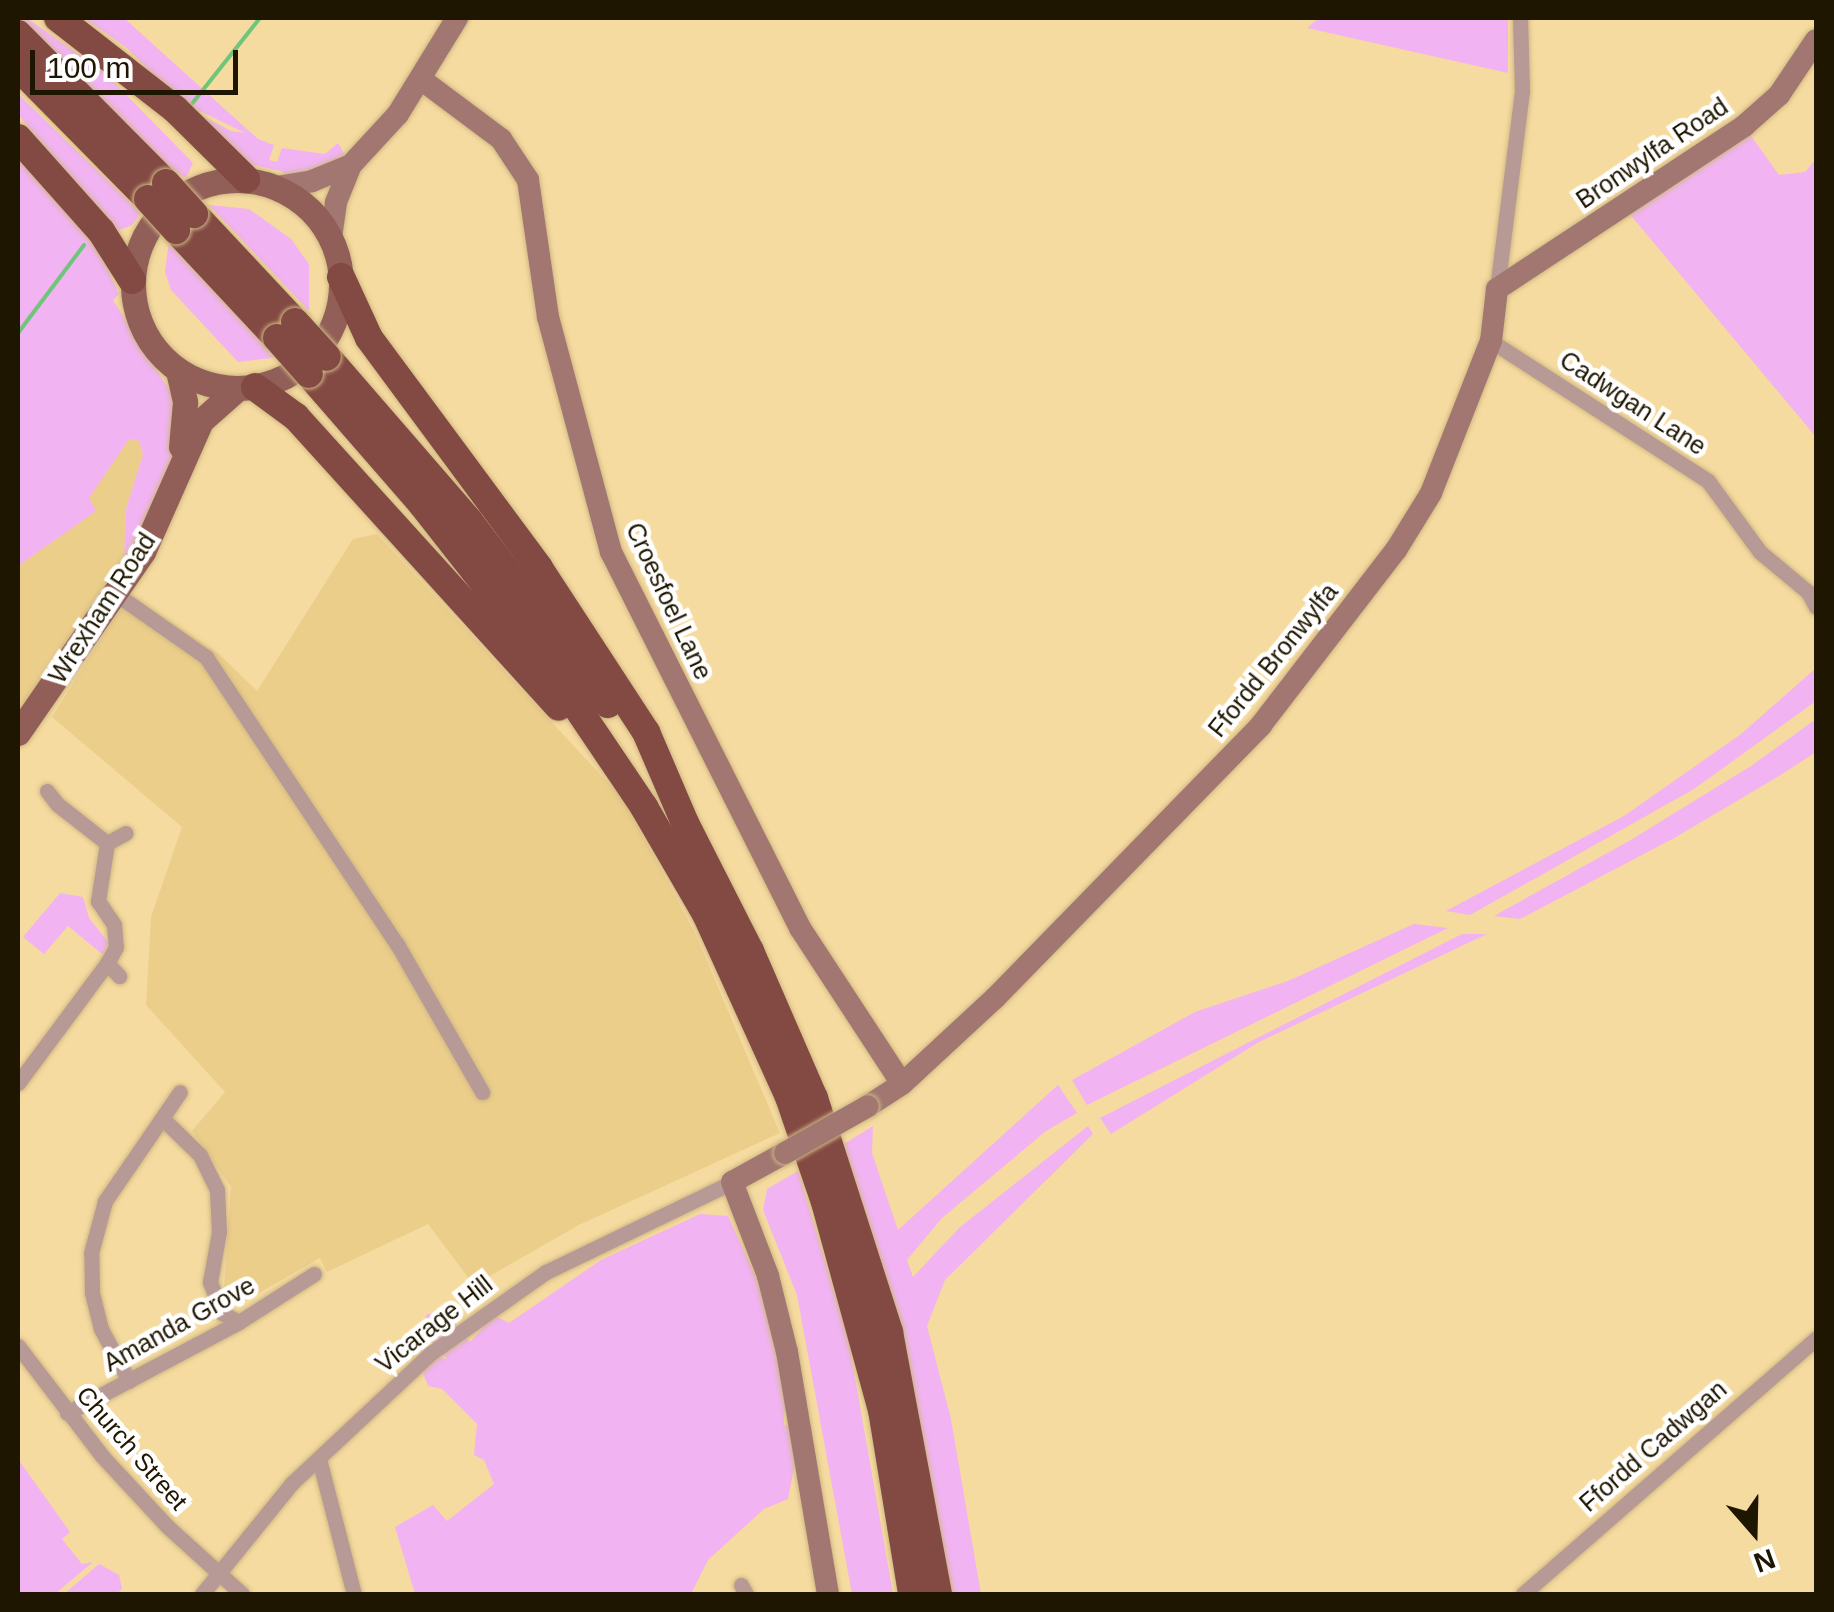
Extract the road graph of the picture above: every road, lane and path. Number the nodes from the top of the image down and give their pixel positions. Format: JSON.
{"nodes":[{"id":1,"x":58,"y":18,"type":"edge"},
{"id":2,"x":456,"y":18,"type":"edge"},
{"id":3,"x":1520,"y":18,"type":"edge"},
{"id":4,"x":18,"y":34,"type":"edge"},
{"id":5,"x":1816,"y":40,"type":"edge"},
{"id":6,"x":18,"y":66,"type":"edge"},
{"id":7,"x":422,"y":80,"type":"junction"},
{"id":8,"x":18,"y":138,"type":"edge"},
{"id":9,"x":351,"y":165,"type":"junction"},
{"id":10,"x":246,"y":179,"type":"junction"},
{"id":11,"x":276,"y":186,"type":"junction"},
{"id":12,"x":157,"y":191,"type":"junction"},
{"id":13,"x":331,"y":238,"type":"junction"},
{"id":14,"x":342,"y":277,"type":"junction"},
{"id":15,"x":132,"y":280,"type":"junction"},
{"id":16,"x":1497,"y":289,"type":"junction"},
{"id":17,"x":1491,"y":342,"type":"junction"},
{"id":18,"x":318,"y":365,"type":"junction"},
{"id":19,"x":178,"y":370,"type":"junction"},
{"id":20,"x":246,"y":388,"type":"junction"},
{"id":21,"x":176,"y":477,"type":"junction"},
{"id":22,"x":116,"y":594,"type":"junction"},
{"id":23,"x":1816,"y":607,"type":"edge"},
{"id":24,"x":18,"y":733,"type":"edge"},
{"id":25,"x":50,"y":803,"type":"dead end"},
{"id":26,"x":644,"y":807,"type":"junction"},
{"id":27,"x":686,"y":823,"type":"junction"},
{"id":28,"x":126,"y":834,"type":"dead end"},
{"id":29,"x":108,"y":843,"type":"junction"},
{"id":30,"x":18,"y":1082,"type":"edge"},
{"id":31,"x":902,"y":1084,"type":"junction"},
{"id":32,"x":180,"y":1092,"type":"dead end"},
{"id":33,"x":482,"y":1092,"type":"dead end"},
{"id":34,"x":164,"y":1120,"type":"junction"},
{"id":35,"x":732,"y":1182,"type":"junction"},
{"id":36,"x":314,"y":1274,"type":"dead end"},
{"id":37,"x":239,"y":1322,"type":"junction"},
{"id":38,"x":1816,"y":1338,"type":"edge"},
{"id":39,"x":18,"y":1346,"type":"edge"},
{"id":40,"x":128,"y":1381,"type":"junction"},
{"id":41,"x":67,"y":1413,"type":"junction"},
{"id":42,"x":320,"y":1459,"type":"junction"},
{"id":43,"x":218,"y":1574,"type":"junction"},
{"id":44,"x":202,"y":1594,"type":"edge"},
{"id":45,"x":242,"y":1594,"type":"edge"},
{"id":46,"x":354,"y":1594,"type":"edge"},
{"id":47,"x":828,"y":1594,"type":"edge"},
{"id":48,"x":912,"y":1594,"type":"edge"},
{"id":49,"x":938,"y":1594,"type":"edge"},
{"id":50,"x":1523,"y":1594,"type":"edge"}],
"edges":[{"from":1,"to":10,"type":"highway"},
{"from":2,"to":7,"type":"main road"},
{"from":3,"to":16,"type":"street"},
{"from":4,"to":12,"type":"highway"},
{"from":5,"to":16,"type":"main road","name":"Bronwylfa Road"},
{"from":6,"to":12,"type":"highway"},
{"from":7,"to":9,"type":"main road"},
{"from":7,"to":31,"type":"main road","name":"Croesfoel Lane"},
{"from":8,"to":15,"type":"highway"},
{"from":9,"to":11,"type":"main road"},
{"from":9,"to":13,"type":"main road"},
{"from":10,"to":11,"type":"main road"},
{"from":10,"to":15,"type":"main road"},
{"from":11,"to":13,"type":"main road"},
{"from":12,"to":18,"type":"highway","bridge":true},
{"from":13,"to":14,"type":"main road"},
{"from":14,"to":20,"type":"main road"},
{"from":14,"to":27,"type":"highway"},
{"from":15,"to":19,"type":"main road"},
{"from":16,"to":17,"type":"main road","name":"Ffordd Bronwylfa"},
{"from":17,"to":23,"type":"street","name":"Cadwgan Lane"},
{"from":17,"to":31,"type":"main road","name":"Ffordd Bronwylfa"},
{"from":18,"to":26,"type":"highway"},
{"from":18,"to":27,"type":"highway"},
{"from":19,"to":20,"type":"main road"},
{"from":19,"to":21,"type":"main road","name":"Wrexham Road"},
{"from":20,"to":21,"type":"main road","name":"Wrexham Road"},
{"from":20,"to":26,"type":"highway"},
{"from":21,"to":22,"type":"main road","name":"Wrexham Road"},
{"from":22,"to":24,"type":"main road","name":"Wrexham Road"},
{"from":22,"to":33,"type":"street"},
{"from":25,"to":29,"type":"street"},
{"from":26,"to":48,"type":"highway"},
{"from":27,"to":49,"type":"highway"},
{"from":28,"to":29,"type":"street"},
{"from":29,"to":30,"type":"street"},
{"from":31,"to":35,"type":"main road","bridge":true},
{"from":32,"to":34,"type":"street"},
{"from":34,"to":37,"type":"street"},
{"from":34,"to":40,"type":"street"},
{"from":35,"to":42,"type":"street","name":"Vicarage Hill"},
{"from":35,"to":47,"type":"main road"},
{"from":36,"to":37,"type":"street","name":"Amanda Grove"},
{"from":37,"to":40,"type":"street","name":"Amanda Grove"},
{"from":38,"to":50,"type":"street","name":"Ffordd Cadwgan"},
{"from":39,"to":41,"type":"street","name":"Church Street"},
{"from":40,"to":41,"type":"street","name":"Amanda Grove"},
{"from":41,"to":43,"type":"street","name":"Church Street"},
{"from":42,"to":43,"type":"street","name":"Vicarage Hill"},
{"from":42,"to":46,"type":"street"},
{"from":43,"to":44,"type":"street","name":"Vicarage Hill"},
{"from":43,"to":45,"type":"street","name":"Church Street"}]}
